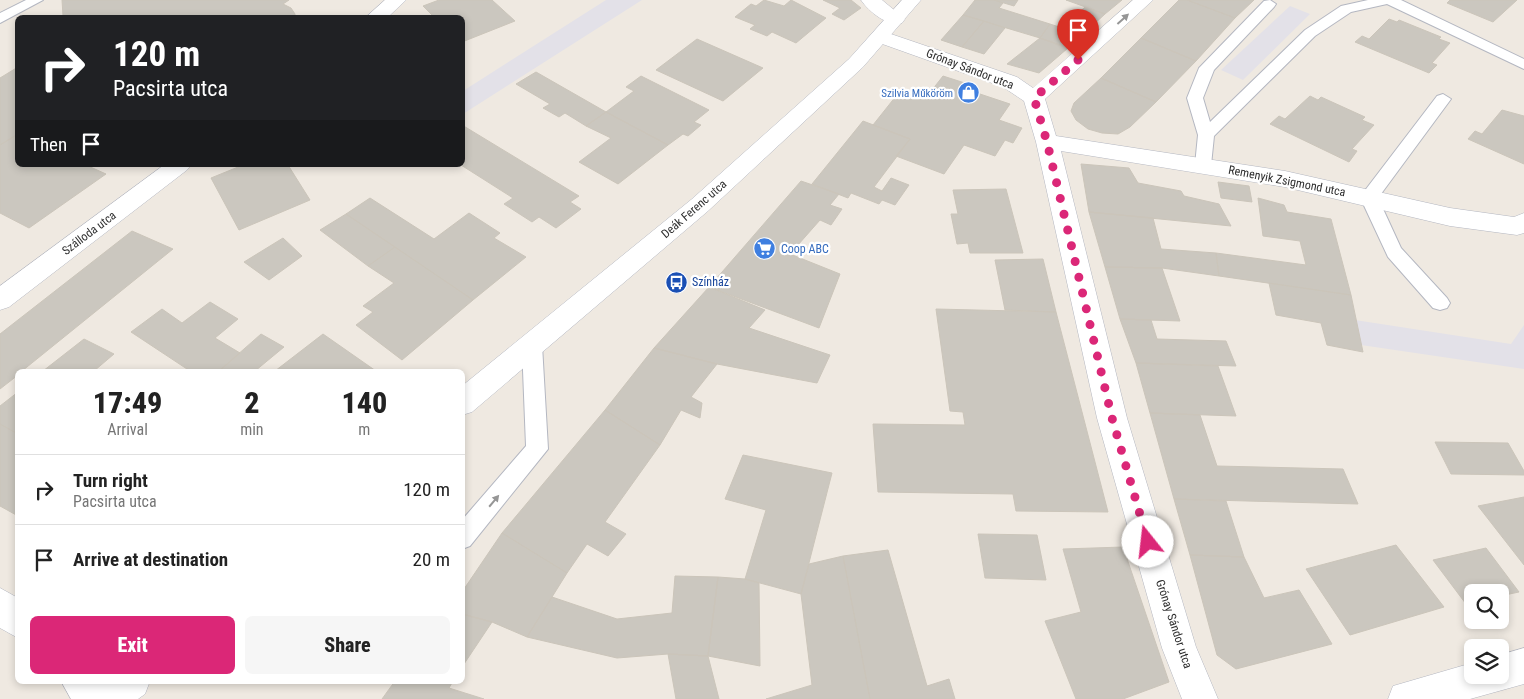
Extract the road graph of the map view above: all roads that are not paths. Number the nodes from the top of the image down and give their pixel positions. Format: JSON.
{"nodes":[{"id":1,"x":36,"y":0,"type":"edge"},
{"id":2,"x":397,"y":0,"type":"edge"},
{"id":3,"x":870,"y":0,"type":"edge"},
{"id":4,"x":912,"y":0,"type":"edge"},
{"id":5,"x":1144,"y":0,"type":"edge"},
{"id":6,"x":1389,"y":0,"type":"edge"},
{"id":7,"x":1269,"y":4,"type":"dead end"},
{"id":8,"x":378,"y":15,"type":"edge"},
{"id":9,"x":0,"y":19,"type":"edge"},
{"id":10,"x":888,"y":28,"type":"junction"},
{"id":11,"x":1524,"y":65,"type":"edge"},
{"id":12,"x":1034,"y":98,"type":"junction"},
{"id":13,"x":1443,"y":99,"type":"dead end"},
{"id":14,"x":1206,"y":135,"type":"junction"},
{"id":15,"x":1047,"y":142,"type":"junction"},
{"id":16,"x":1203,"y":165,"type":"junction"},
{"id":17,"x":176,"y":167,"type":"edge"},
{"id":18,"x":1369,"y":197,"type":"junction"},
{"id":19,"x":1524,"y":222,"type":"edge"},
{"id":20,"x":0,"y":300,"type":"edge"},
{"id":21,"x":1440,"y":303,"type":"dead end"},
{"id":22,"x":532,"y":345,"type":"junction"},
{"id":23,"x":465,"y":401,"type":"edge"},
{"id":24,"x":465,"y":534,"type":"edge"},
{"id":25,"x":0,"y":605,"type":"edge"},
{"id":26,"x":15,"y":618,"type":"edge"},
{"id":27,"x":1524,"y":666,"type":"edge"},
{"id":28,"x":1509,"y":670,"type":"edge"},
{"id":29,"x":1464,"y":683,"type":"edge"},
{"id":30,"x":82,"y":684,"type":"edge"},
{"id":31,"x":128,"y":684,"type":"edge"},
{"id":32,"x":95,"y":699,"type":"edge"},
{"id":33,"x":111,"y":699,"type":"edge"},
{"id":34,"x":1200,"y":699,"type":"edge"},
{"id":35,"x":1406,"y":699,"type":"edge"}],
"edges":[{"from":1,"to":9,"type":"lane"},
{"from":2,"to":8,"type":"street"},
{"from":3,"to":10,"type":"street","name":"Grónay Sándor utca"},
{"from":4,"to":10,"type":"street","name":"Deák Ferenc utca"},
{"from":12,"to":5,"type":"street","one_way":true},
{"from":6,"to":11,"type":"lane"},
{"from":6,"to":14,"type":"lane"},
{"from":7,"to":14,"type":"lane"},
{"from":10,"to":12,"type":"street","name":"Grónay Sándor utca"},
{"from":10,"to":22,"type":"street","name":"Deák Ferenc utca"},
{"from":12,"to":15,"type":"street","name":"Grónay Sándor utca"},
{"from":13,"to":18,"type":"lane"},
{"from":14,"to":16,"type":"lane"},
{"from":15,"to":16,"type":"street","name":"Remenyik Zsigmond utca"},
{"from":15,"to":34,"type":"street","name":"Grónay Sándor utca"},
{"from":16,"to":18,"type":"street","name":"Remenyik Zsigmond utca"},
{"from":17,"to":20,"type":"street","name":"Szálloda utca"},
{"from":18,"to":19,"type":"street","name":"Remenyik Zsigmond utca"},
{"from":18,"to":21,"type":"lane"},
{"from":22,"to":23,"type":"street","name":"Deák Ferenc utca"},
{"from":24,"to":22,"type":"lane","one_way":true},
{"from":25,"to":26,"type":"street"},
{"from":27,"to":28,"type":"street"},
{"from":29,"to":35,"type":"street"},
{"from":30,"to":32,"type":"street"},
{"from":31,"to":33,"type":"street"}]}
